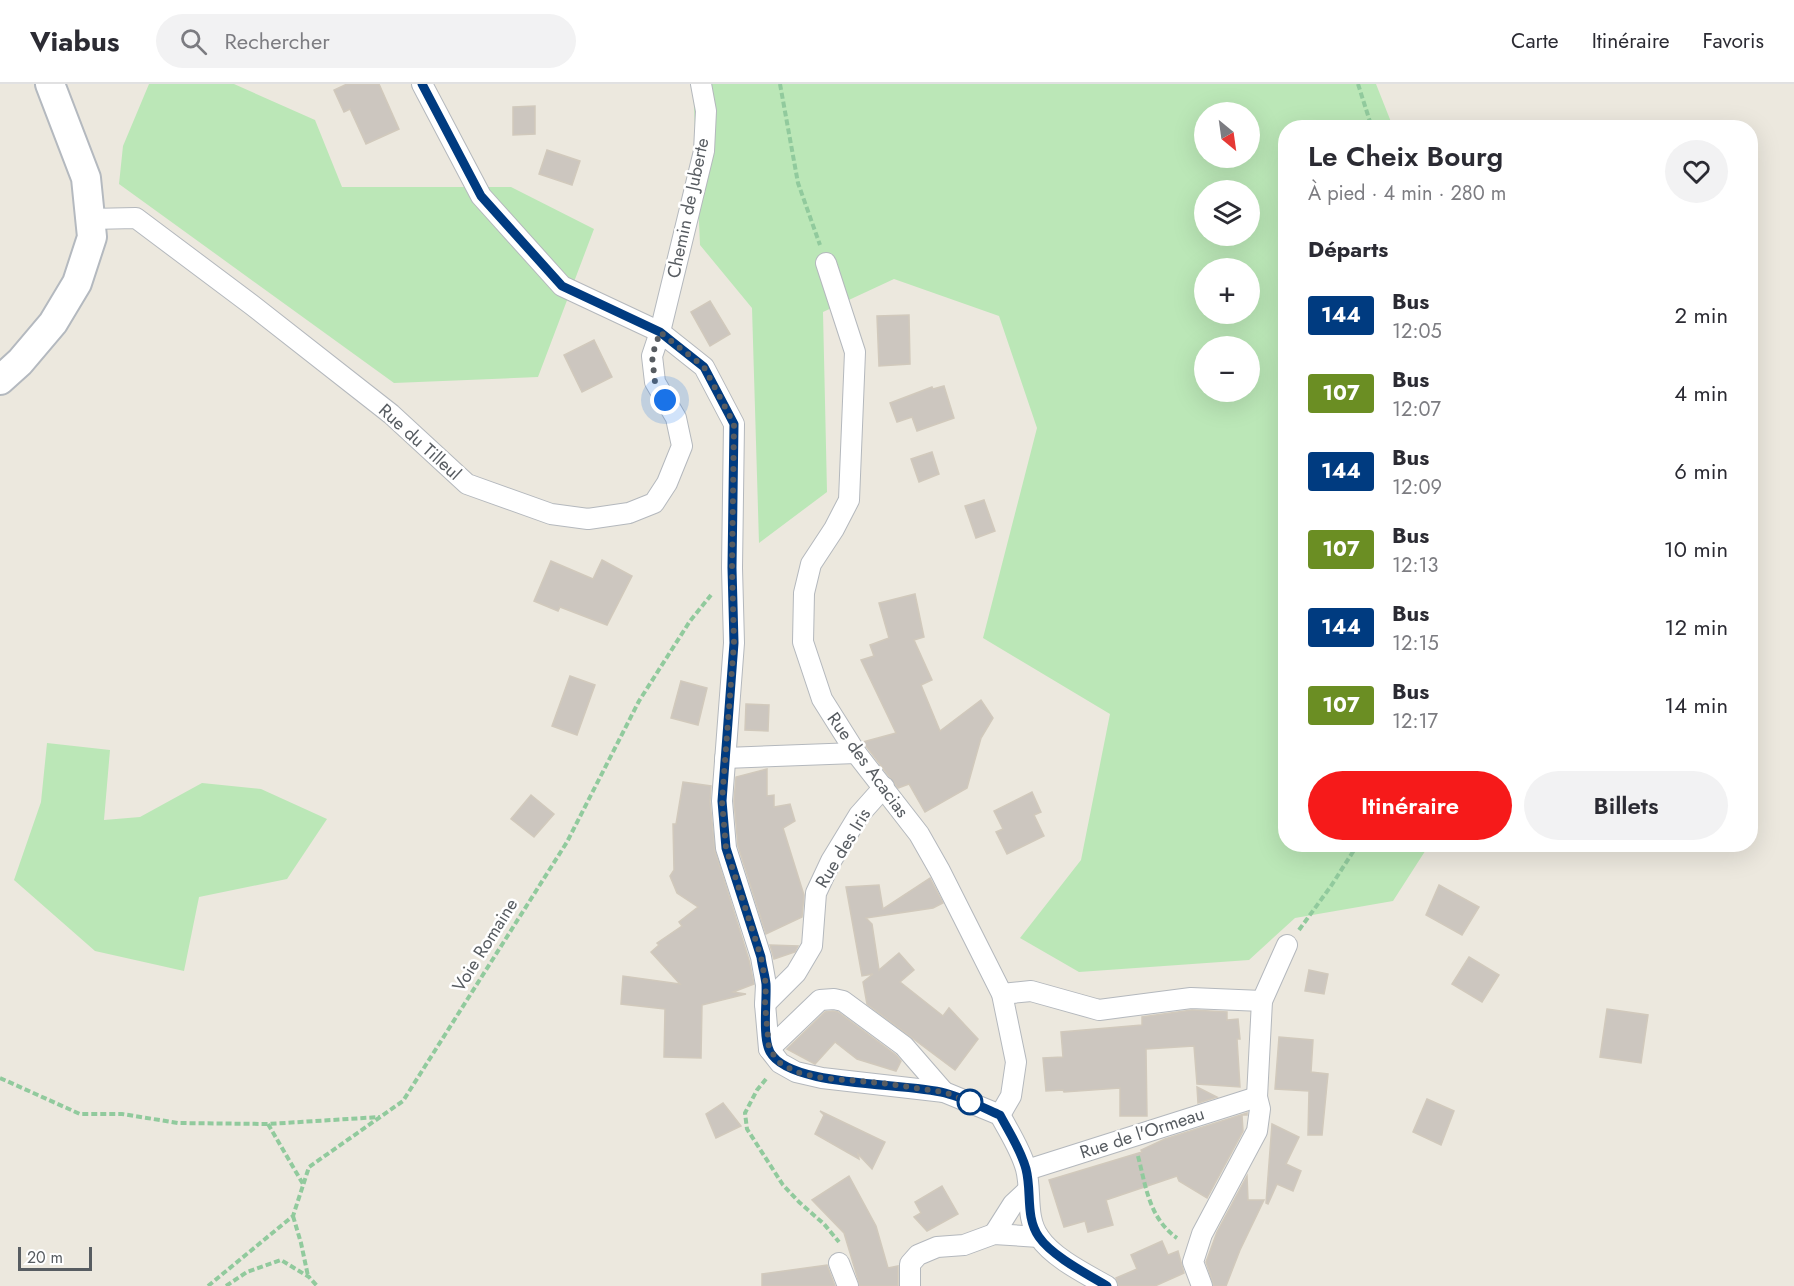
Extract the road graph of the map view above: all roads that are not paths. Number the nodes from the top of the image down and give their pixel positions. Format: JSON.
{"nodes":[{"id":1,"x":50,"y":84,"type":"edge"},
{"id":2,"x":422,"y":84,"type":"edge"},
{"id":3,"x":701,"y":84,"type":"edge"},
{"id":4,"x":90,"y":219,"type":"junction"},
{"id":5,"x":826,"y":263,"type":"road end"},
{"id":6,"x":660,"y":332,"type":"junction"},
{"id":7,"x":0,"y":380,"type":"edge"},
{"id":8,"x":856,"y":753,"type":"junction"},
{"id":9,"x":725,"y":758,"type":"junction"},
{"id":10,"x":884,"y":788,"type":"junction"},
{"id":11,"x":1287,"y":945,"type":"road end"},
{"id":12,"x":1002,"y":994,"type":"junction"},
{"id":13,"x":1262,"y":1001,"type":"junction"},
{"id":14,"x":765,"y":1004,"type":"junction"},
{"id":15,"x":774,"y":1056,"type":"junction"},
{"id":16,"x":944,"y":1092,"type":"junction"},
{"id":17,"x":1257,"y":1096,"type":"junction"},
{"id":18,"x":1000,"y":1115,"type":"junction"},
{"id":19,"x":1027,"y":1180,"type":"junction"},
{"id":20,"x":994,"y":1233,"type":"junction"},
{"id":21,"x":1039,"y":1237,"type":"junction"},
{"id":22,"x":839,"y":1263,"type":"road end"},
{"id":23,"x":848,"y":1286,"type":"edge"},
{"id":24,"x":910,"y":1286,"type":"edge"},
{"id":25,"x":1107,"y":1286,"type":"edge"},
{"id":26,"x":1202,"y":1286,"type":"edge"}],
"edges":[{"from":1,"to":4,"type":"street"},
{"from":2,"to":6,"type":"street"},
{"from":3,"to":6,"type":"street","name":"Chemin de Juberte"},
{"from":4,"to":6,"type":"street","name":"Rue du Tilleul"},
{"from":4,"to":7,"type":"street"},
{"from":5,"to":8,"type":"street","name":"Rue des Acacias"},
{"from":6,"to":9,"type":"street"},
{"from":8,"to":9,"type":"street"},
{"from":8,"to":10,"type":"street","name":"Rue des Acacias"},
{"from":9,"to":14,"type":"street"},
{"from":10,"to":12,"type":"street","name":"Rue des Acacias"},
{"from":10,"to":14,"type":"street","name":"Rue des Iris"},
{"from":11,"to":13,"type":"street"},
{"from":12,"to":13,"type":"street"},
{"from":12,"to":18,"type":"street","name":"Rue des Acacias"},
{"from":13,"to":17,"type":"street"},
{"from":14,"to":15,"type":"street"},
{"from":15,"to":16,"type":"street"},
{"from":15,"to":16,"type":"street"},
{"from":16,"to":18,"type":"street"},
{"from":17,"to":19,"type":"street","name":"Rue de l'Ormeau"},
{"from":17,"to":26,"type":"street"},
{"from":18,"to":19,"type":"street"},
{"from":19,"to":20,"type":"street"},
{"from":19,"to":21,"type":"street"},
{"from":20,"to":21,"type":"street"},
{"from":20,"to":24,"type":"street"},
{"from":21,"to":25,"type":"street"},
{"from":22,"to":23,"type":"street"}]}
